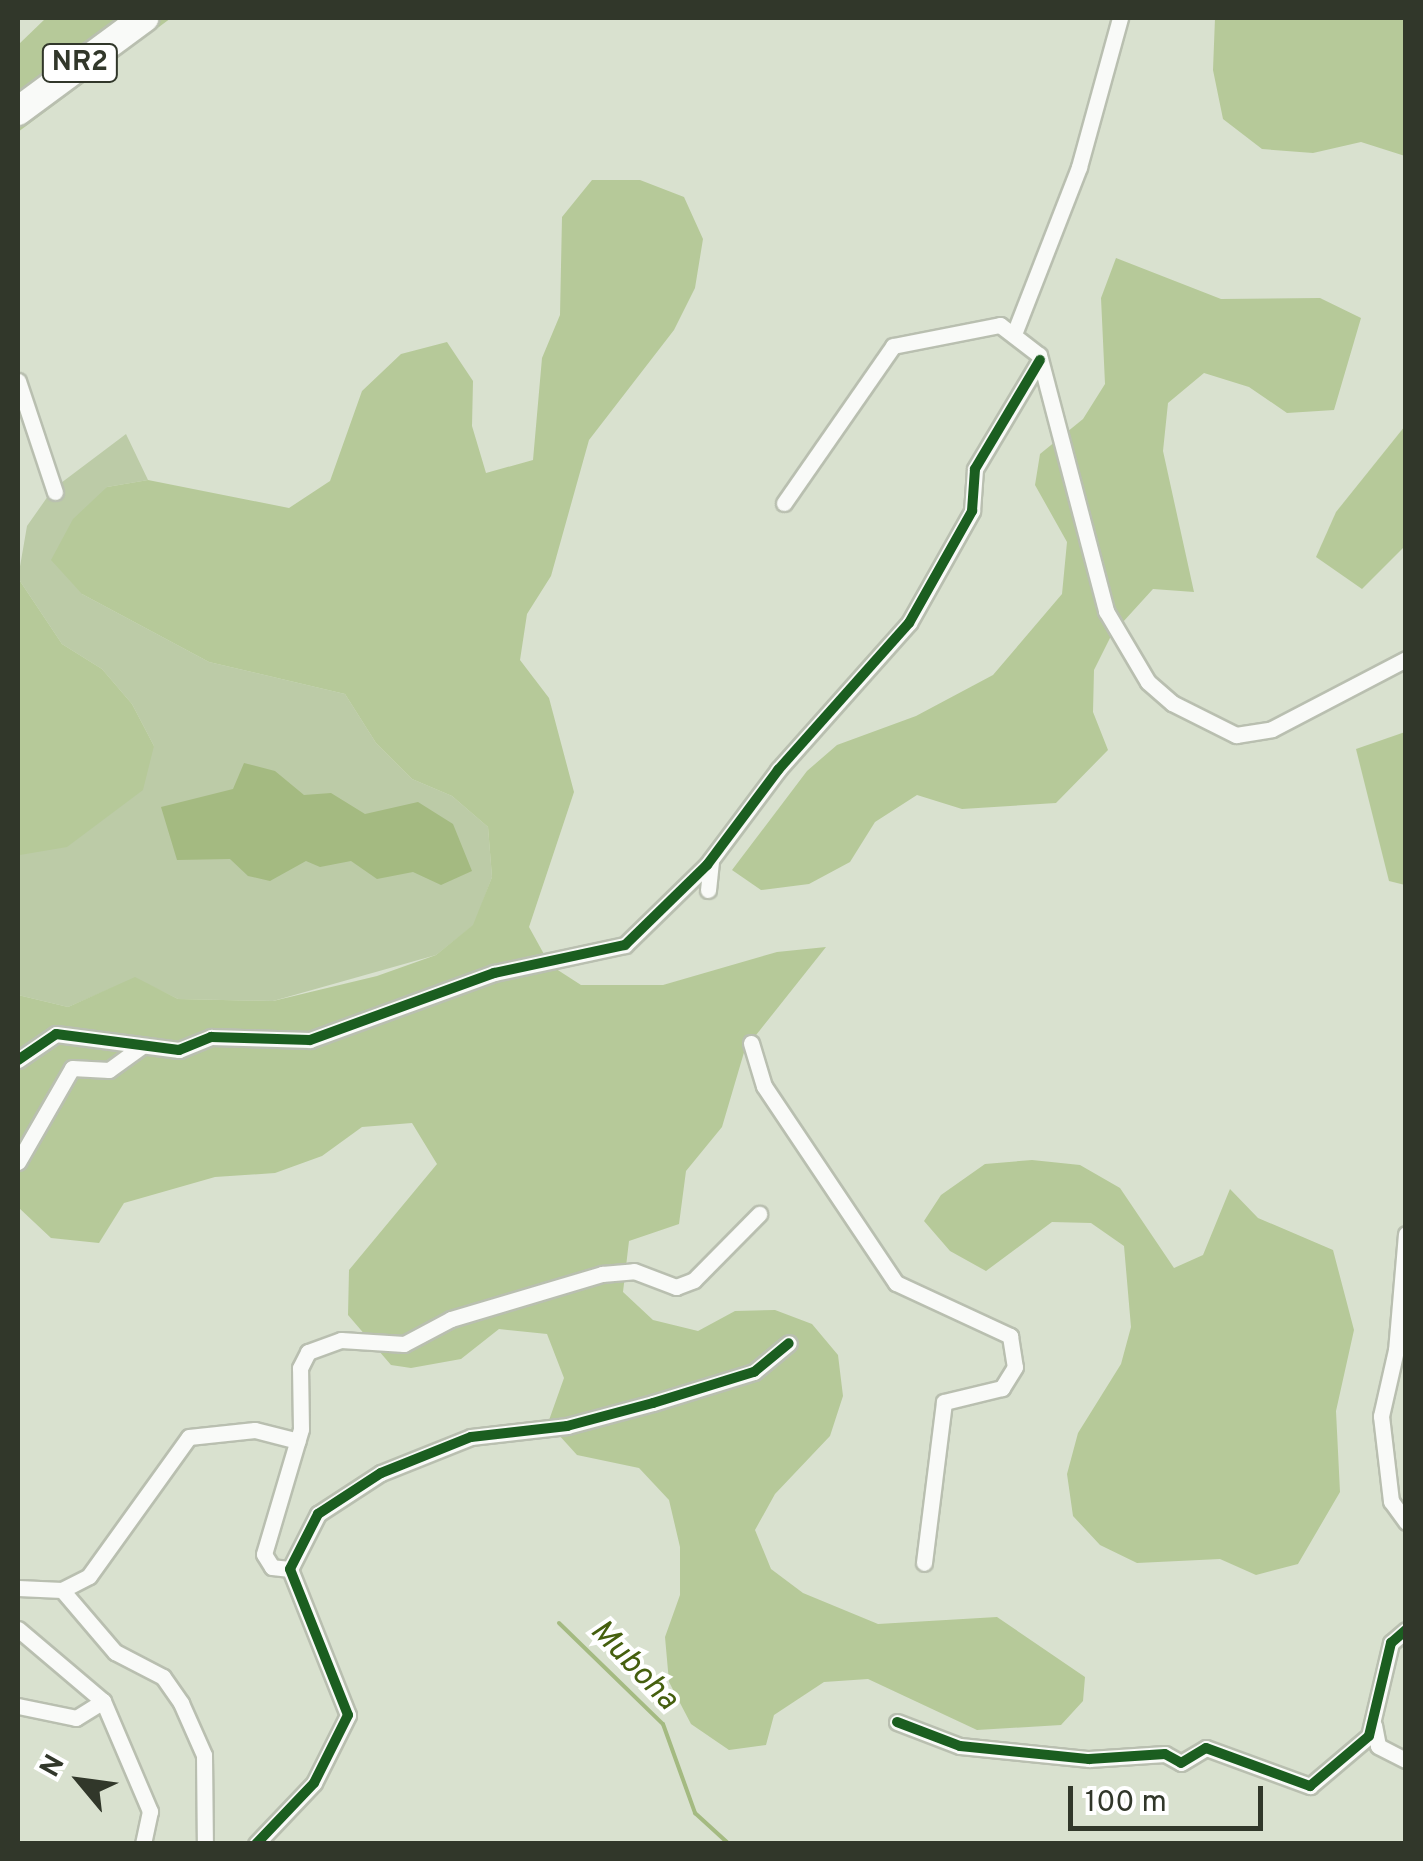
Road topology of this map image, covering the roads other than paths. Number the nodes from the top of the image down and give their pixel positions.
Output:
1 (144, 18) edge
2 (1120, 18) edge
3 (18, 110) edge
4 (1014, 334) junction
5 (1040, 360) junction
6 (18, 380) edge
7 (55, 492) dead end
8 (784, 502) dead end
9 (1406, 659) edge
10 (711, 860) junction
11 (708, 890) dead end
12 (751, 1043) dead end
13 (140, 1047) junction
14 (18, 1060) edge
15 (18, 1162) edge
16 (760, 1214) dead end
17 (1406, 1234) edge
18 (788, 1343) dead end
19 (298, 1441) junction
20 (1406, 1522) edge
21 (924, 1563) dead end
22 (290, 1569) junction
23 (18, 1588) edge
24 (62, 1590) junction
25 (18, 1629) edge
26 (1406, 1630) edge
27 (103, 1701) junction
28 (18, 1706) edge
29 (1372, 1711) junction
30 (897, 1722) dead end
31 (1406, 1760) edge
32 (143, 1844) edge
33 (206, 1844) edge
34 (256, 1844) edge

1 - 3 highway, NR2
2 - 4 street
4 - 5 street
4 - 8 street
5 - 9 street
5 - 10 street
6 - 7 street
10 - 11 street
10 - 13 street
12 - 21 street
13 - 14 street
13 - 15 street
16 - 19 street
17 - 20 street
18 - 22 street
19 - 22 street
19 - 24 street
22 - 34 street
23 - 24 street
24 - 33 street
25 - 27 street
26 - 29 street
27 - 28 street
27 - 32 street
29 - 30 street
29 - 31 street

